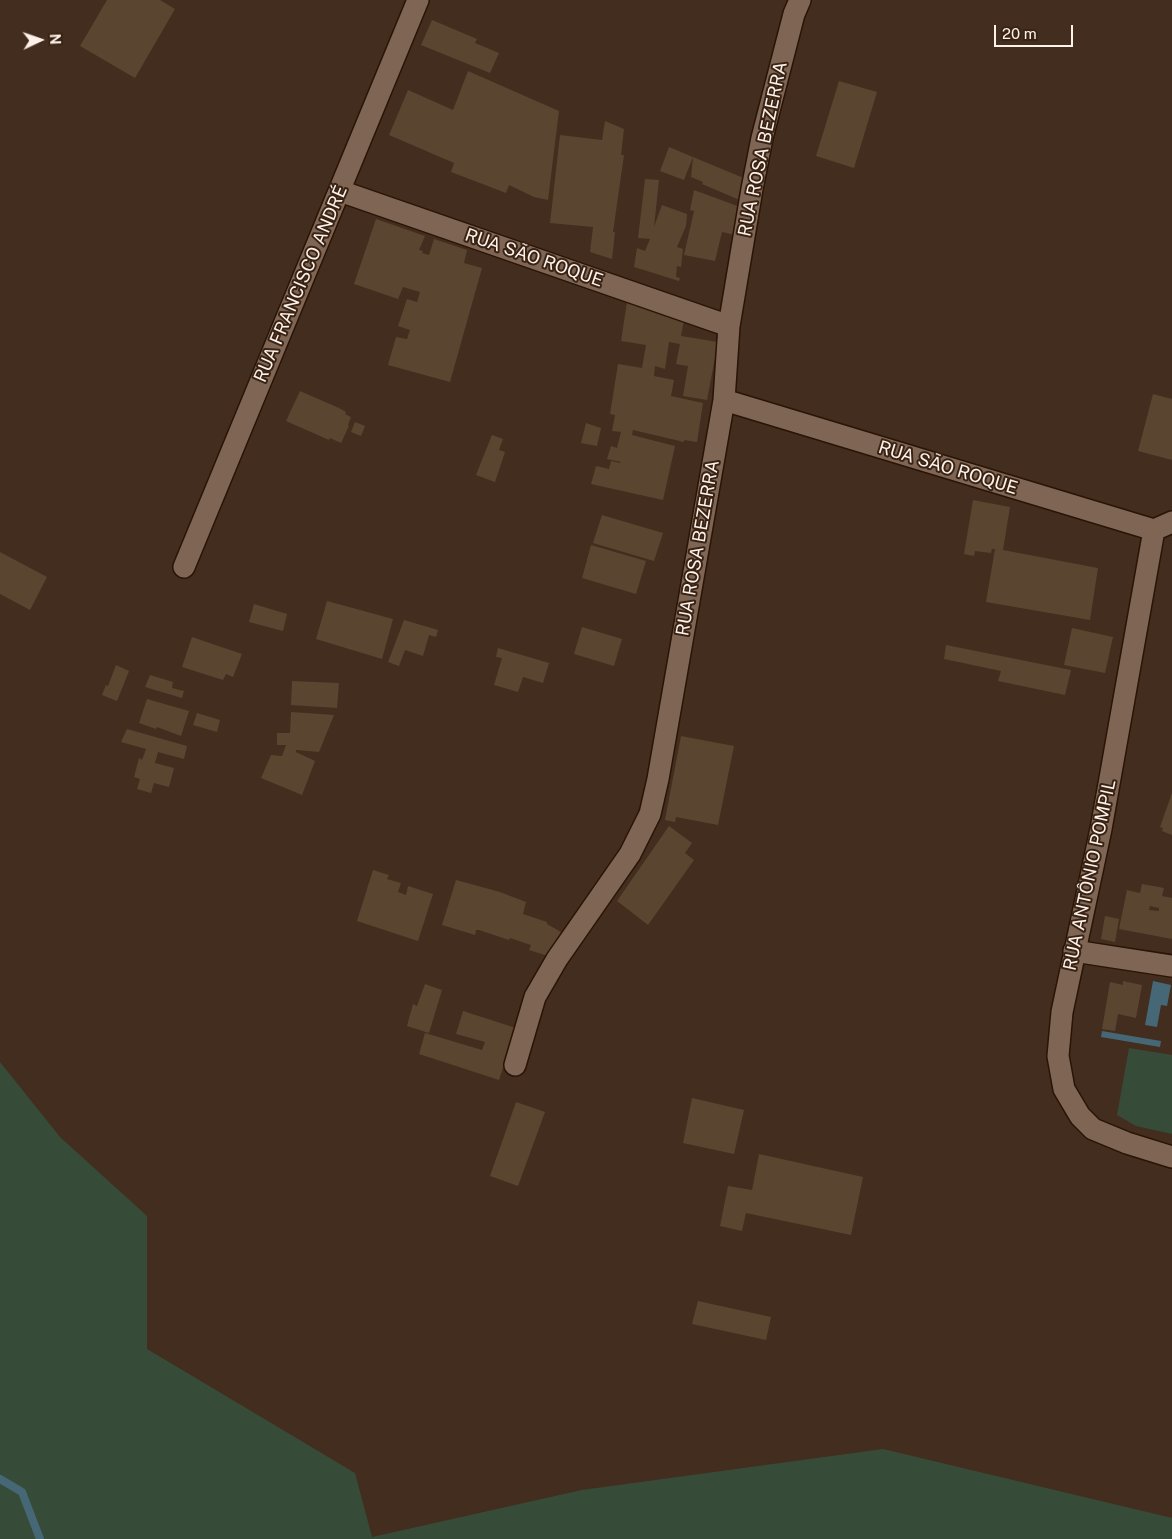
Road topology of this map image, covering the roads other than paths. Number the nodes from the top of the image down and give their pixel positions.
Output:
1 (418, 0) edge
2 (800, 0) edge
3 (340, 191) junction
4 (729, 326) junction
5 (724, 400) junction
6 (1163, 526) edge
7 (184, 567) dead end
8 (1074, 951) junction
9 (1172, 966) edge
10 (515, 1065) dead end
11 (1172, 1158) edge

1 - 3 street, RUA FRANCISCO ANDRÉ
2 - 4 street, RUA ROSA BEZERRA
3 - 4 street, RUA SÃO ROQUE
3 - 7 street, RUA FRANCISCO ANDRÉ
4 - 5 street, RUA ROSA BEZERRA
5 - 6 street, RUA SÃO ROQUE
5 - 10 street, RUA ROSA BEZERRA
6 - 8 street, RUA ANTÔNIO POMPIL
8 - 9 street
8 - 11 street, RUA ANTÔNIO POMPIL

